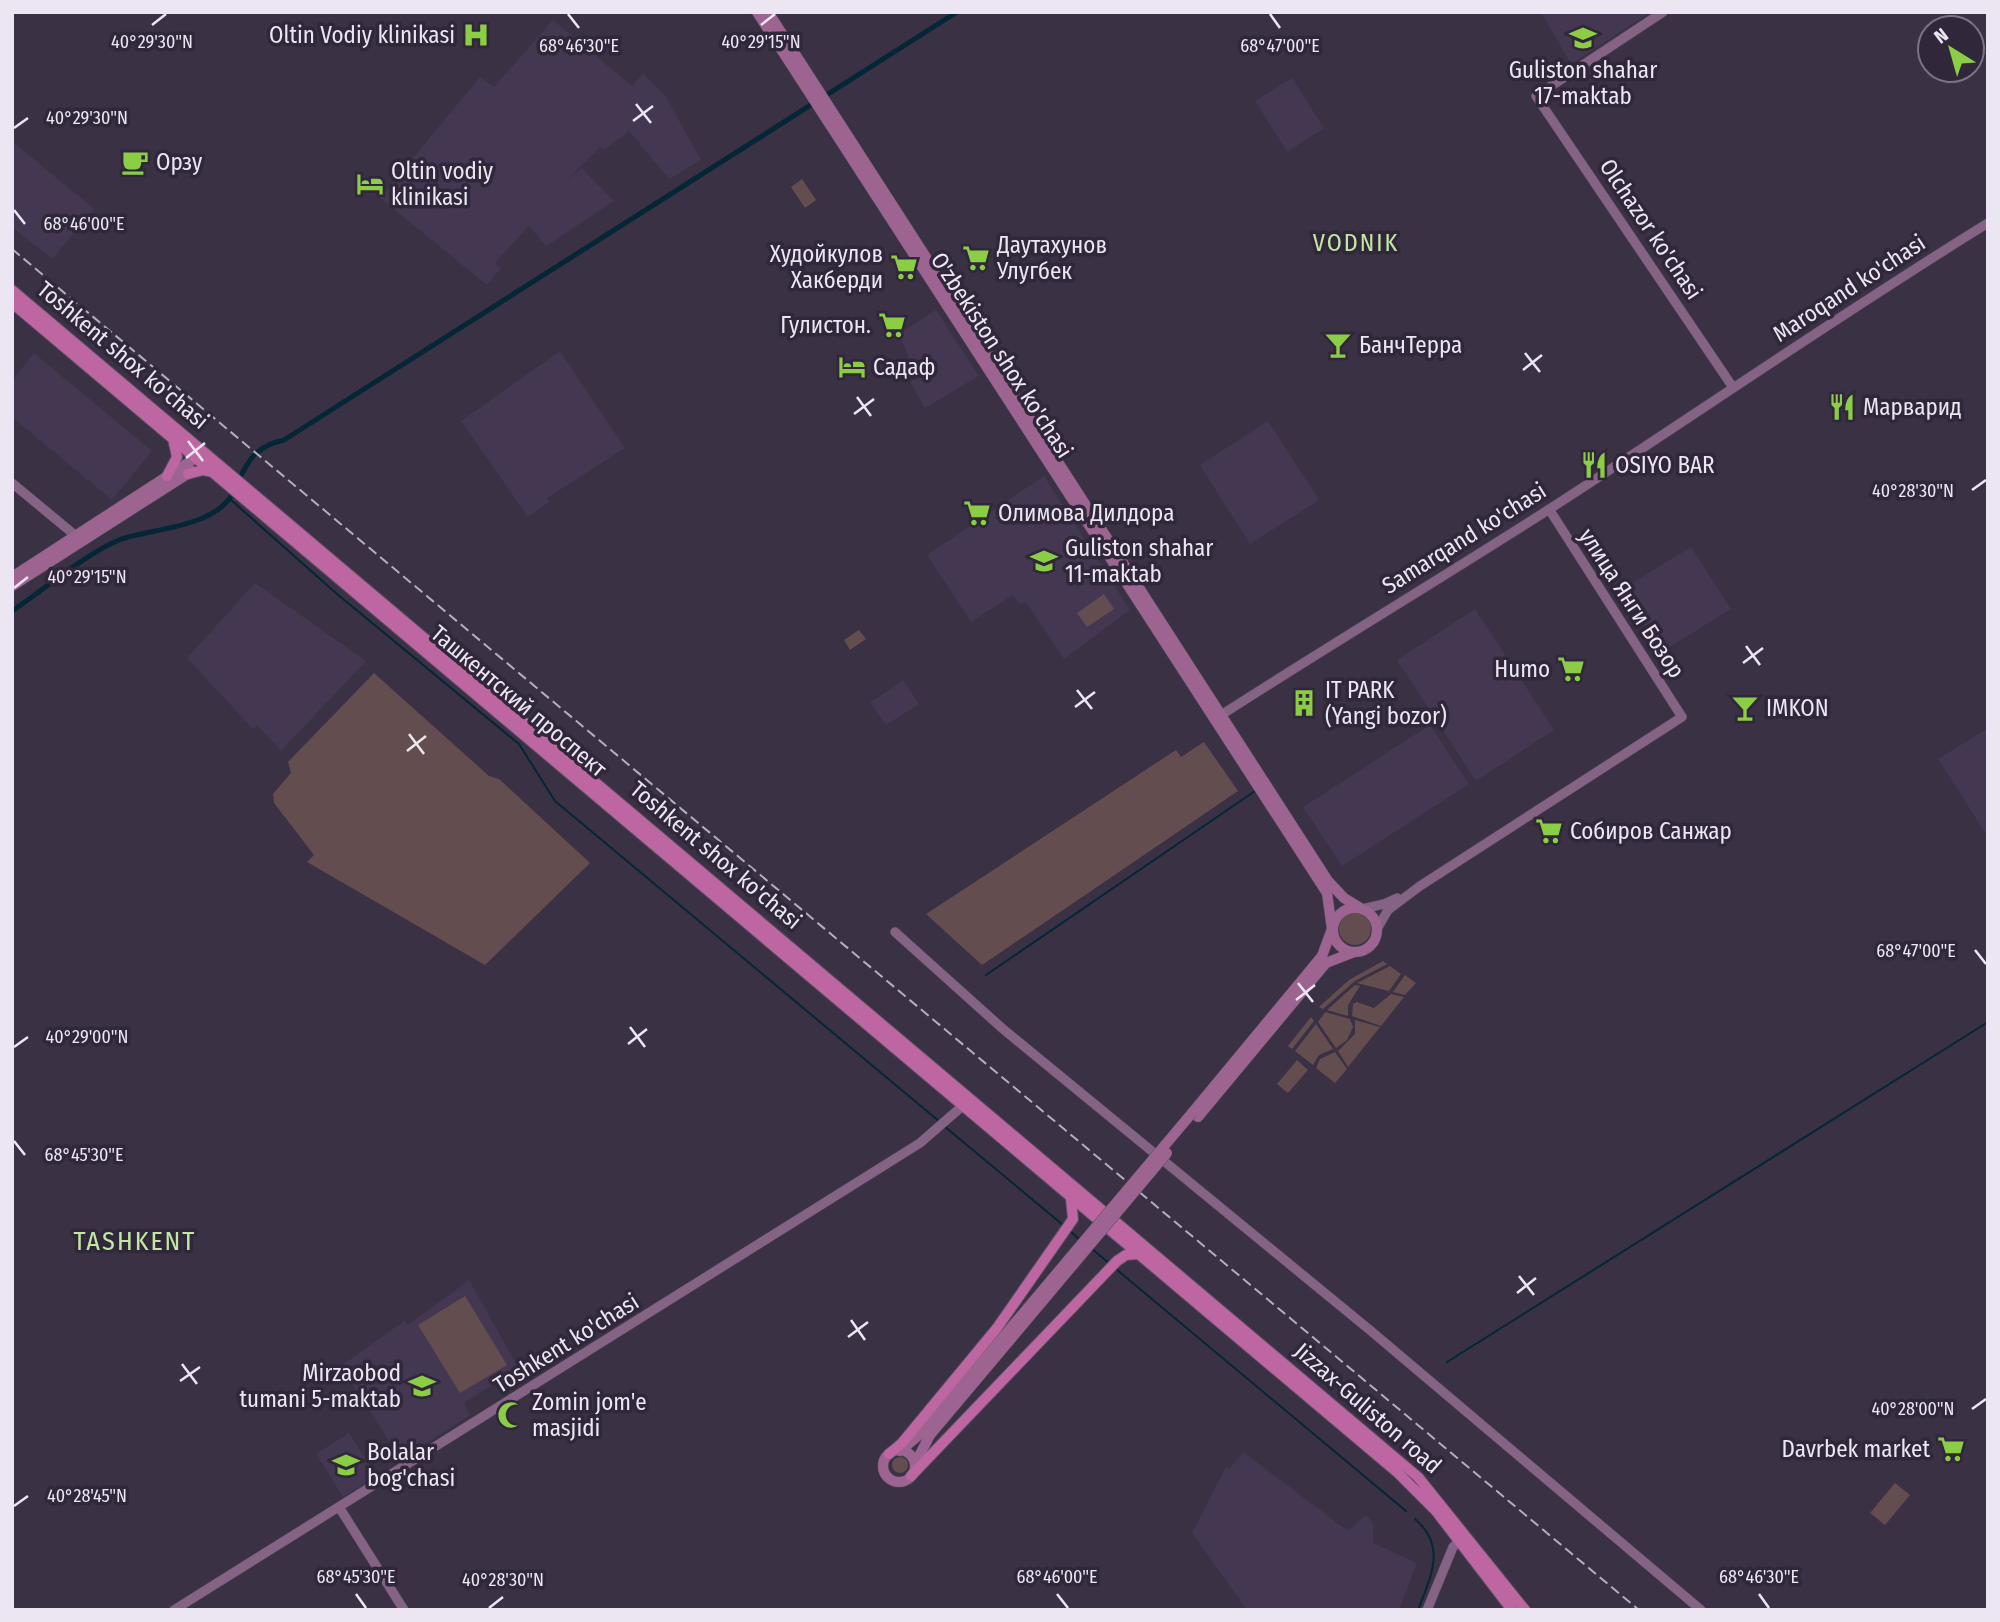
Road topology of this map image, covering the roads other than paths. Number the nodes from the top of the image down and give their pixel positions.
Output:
1 (757, 12) edge
2 (768, 12) edge
3 (1662, 12) edge
4 (815, 94) junction
5 (1988, 223) edge
6 (12, 290) edge
7 (12, 303) edge
8 (1732, 386) junction
9 (175, 432) junction
10 (202, 457) junction
11 (188, 474) junction
12 (218, 474) junction
13 (167, 476) junction
14 (12, 483) edge
15 (238, 484) junction
16 (1549, 509) junction
17 (76, 536) junction
18 (12, 577) edge
19 (12, 586) edge
20 (1217, 718) junction
21 (1270, 796) junction
22 (1420, 886) junction
23 (1362, 909) junction
24 (1332, 929) junction
25 (1377, 929) junction
26 (895, 932) dead end
27 (1354, 952) junction
28 (966, 1103) junction
29 (1195, 1115) junction
30 (1069, 1197) junction
31 (1138, 1254) junction
32 (1071, 1263) junction
33 (1162, 1268) junction
34 (895, 1452) junction
35 (915, 1464) junction
36 (911, 1476) junction
37 (339, 1507) junction
38 (1459, 1541) junction
39 (174, 1610) edge
40 (404, 1610) edge
41 (1427, 1610) edge
42 (1512, 1610) edge
43 (1525, 1610) edge
44 (1701, 1610) edge

1 - 4 main road, O'zbekiston shox ko'chasi
2 - 4 main road, O'zbekiston shox ko'chasi
3 - 8 street, Olchazor ko'chasi
4 - 20 main road, O'zbekiston shox ko'chasi
5 - 8 street, Maroqand ko'chasi
6 - 9 highway, Toshkent shox ko'chasi
7 - 9 highway, Toshkent shox ko'chasi
8 - 16 street, Samarqand ko'chasi
9 - 10 highway
9 - 13 highway
10 - 11 main road
10 - 12 highway
10 - 13 main road
10 - 15 highway
11 - 12 highway
11 - 19 main road
12 - 15 highway
13 - 17 main road
14 - 17 street
15 - 28 highway, Ташкентский проспект
16 - 20 street, Samarqand ko'chasi
16 - 22 street, улица Янги Бозор
17 - 18 main road
20 - 21 main road, O'zbekiston shox ko'chasi
21 - 23 main road
21 - 24 main road
22 - 23 street
22 - 25 street
23 - 24 main road
23 - 25 main road
24 - 27 main road
24 - 29 main road
25 - 27 main road
26 - 44 street
27 - 29 main road
28 - 30 highway
28 - 33 highway
28 - 37 street, Toshkent ko'chasi
29 - 32 main road, bridge
30 - 31 highway
30 - 34 highway
31 - 33 highway
31 - 36 highway
32 - 34 main road
32 - 35 main road
33 - 38 highway, Jizzax-Guliston road
33 - 43 highway, Jizzax-Guliston road
34 - 35 main road
34 - 36 main road
35 - 36 main road
37 - 39 street, Toshkent ko'chasi
37 - 40 street
38 - 41 street
38 - 42 highway, Jizzax-Guliston road

